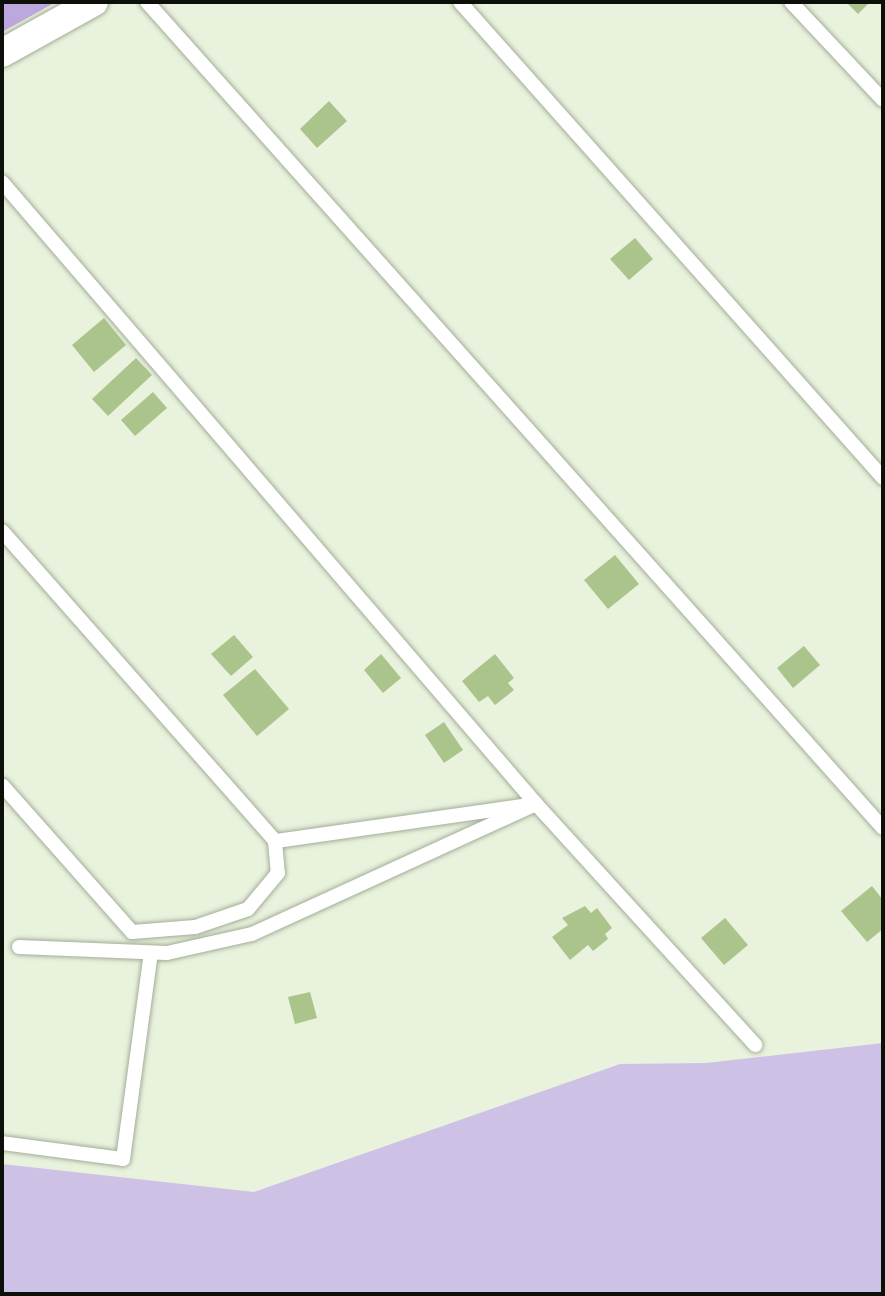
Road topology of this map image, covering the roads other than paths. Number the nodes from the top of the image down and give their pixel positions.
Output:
1 (94, 2) edge
2 (147, 2) edge
3 (460, 2) edge
4 (790, 2) edge
5 (2, 53) edge
6 (883, 100) edge
7 (2, 182) edge
8 (883, 478) edge
9 (2, 531) edge
10 (2, 785) edge
11 (536, 804) junction
12 (883, 828) edge
13 (275, 841) junction
14 (19, 947) dead end
15 (151, 953) junction
16 (755, 1045) dead end
17 (2, 1143) edge

1 - 5 street
2 - 12 lane
3 - 8 lane
4 - 6 lane
7 - 11 lane
9 - 13 lane
10 - 13 lane
11 - 13 lane
11 - 15 lane
11 - 16 lane
14 - 15 lane
15 - 17 lane

